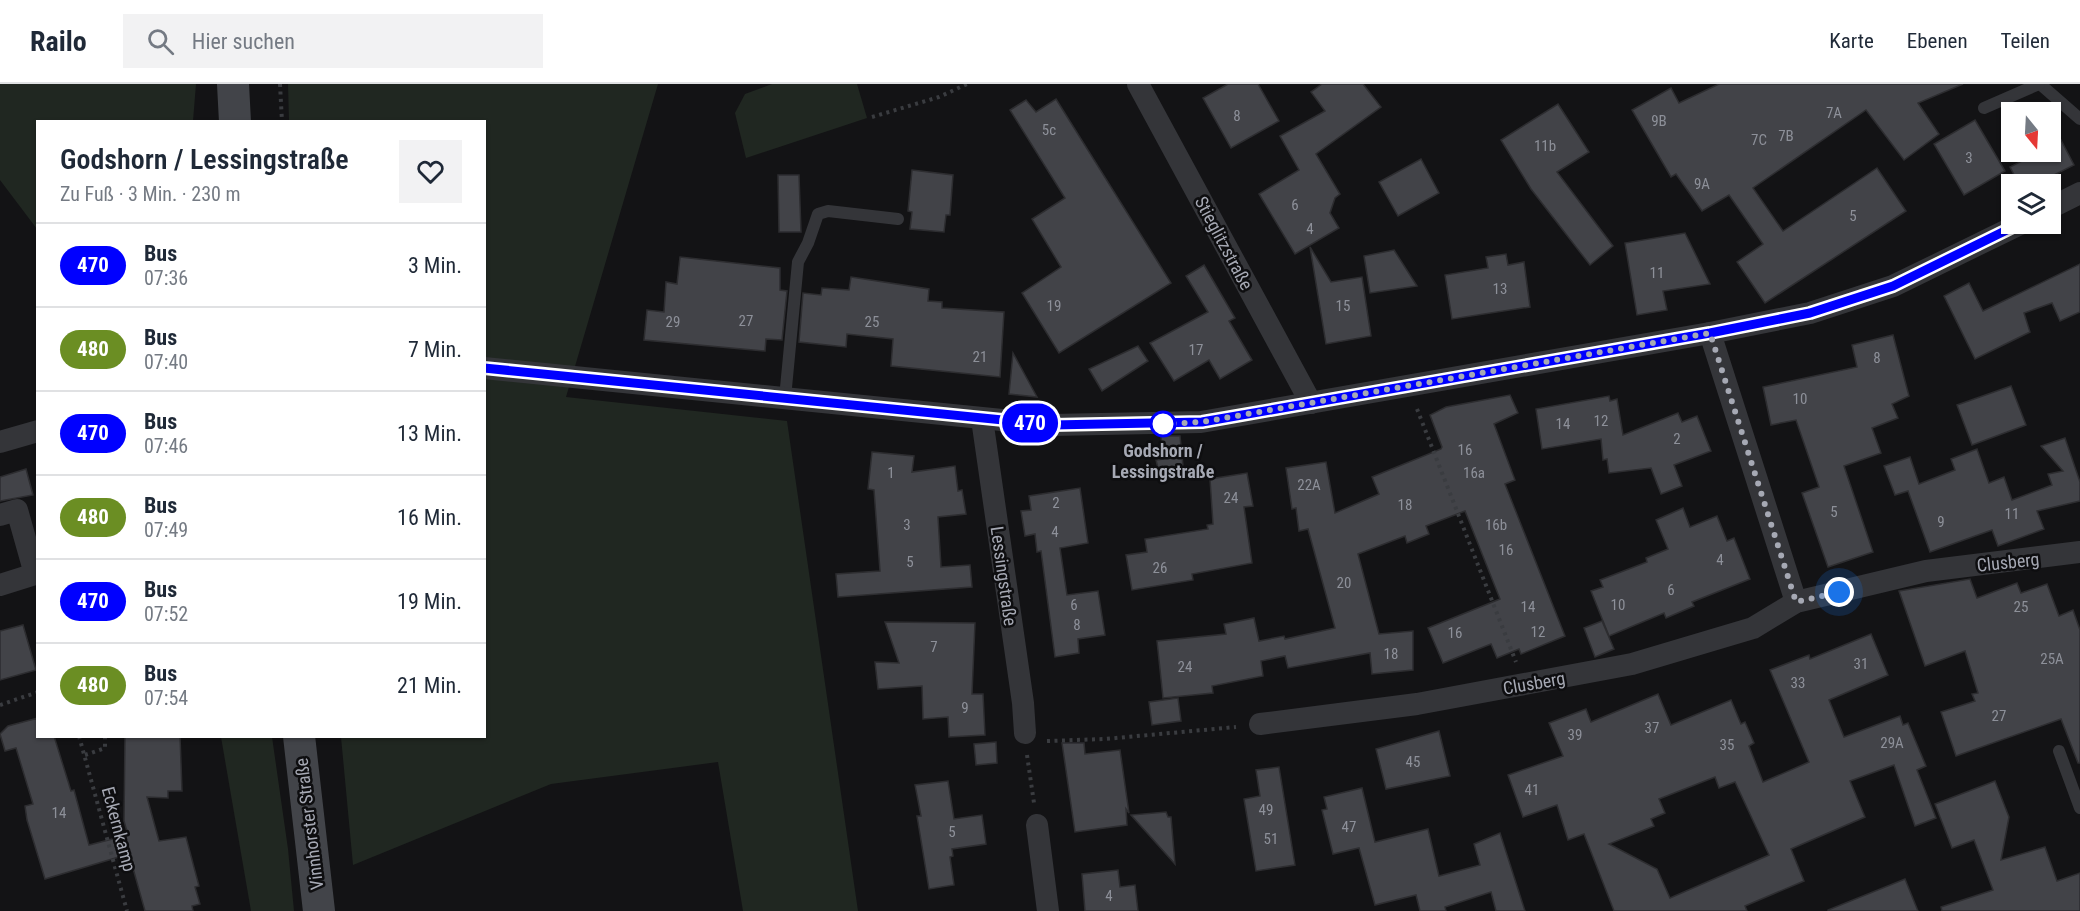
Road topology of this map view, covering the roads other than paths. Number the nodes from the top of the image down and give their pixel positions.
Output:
1 (233, 84) edge
2 (1138, 84) edge
3 (2039, 84) edge
4 (1984, 108) dead end
5 (2080, 119) edge
6 (234, 120) edge
7 (2080, 194) edge
8 (2061, 203) edge
9 (898, 219) dead end
10 (2001, 233) edge
11 (1710, 333) junction
12 (486, 368) edge
13 (785, 398) junction
14 (1311, 403) junction
15 (982, 419) junction
16 (36, 431) edge
17 (0, 442) edge
18 (0, 515) edge
19 (2080, 552) edge
20 (0, 585) edge
21 (1796, 602) junction
22 (1260, 724) road end
23 (1025, 737) road end
24 (299, 738) edge
25 (2059, 751) dead end
26 (2080, 808) edge
27 (1037, 825) road end
28 (319, 911) edge
29 (1048, 911) edge

1 - 6 street
2 - 14 street, Stieglitzstraße
3 - 4 lane
3 - 5 lane
7 - 8 street
9 - 13 lane
10 - 11 street
11 - 14 street
11 - 21 street
12 - 13 street
13 - 15 street
14 - 15 street
15 - 23 street, Lessingstraße
16 - 17 street
18 - 20 street
19 - 21 street, Clusberg
21 - 22 street, Clusberg
24 - 28 street, Vinnhorster Straße
25 - 26 lane
27 - 29 street

